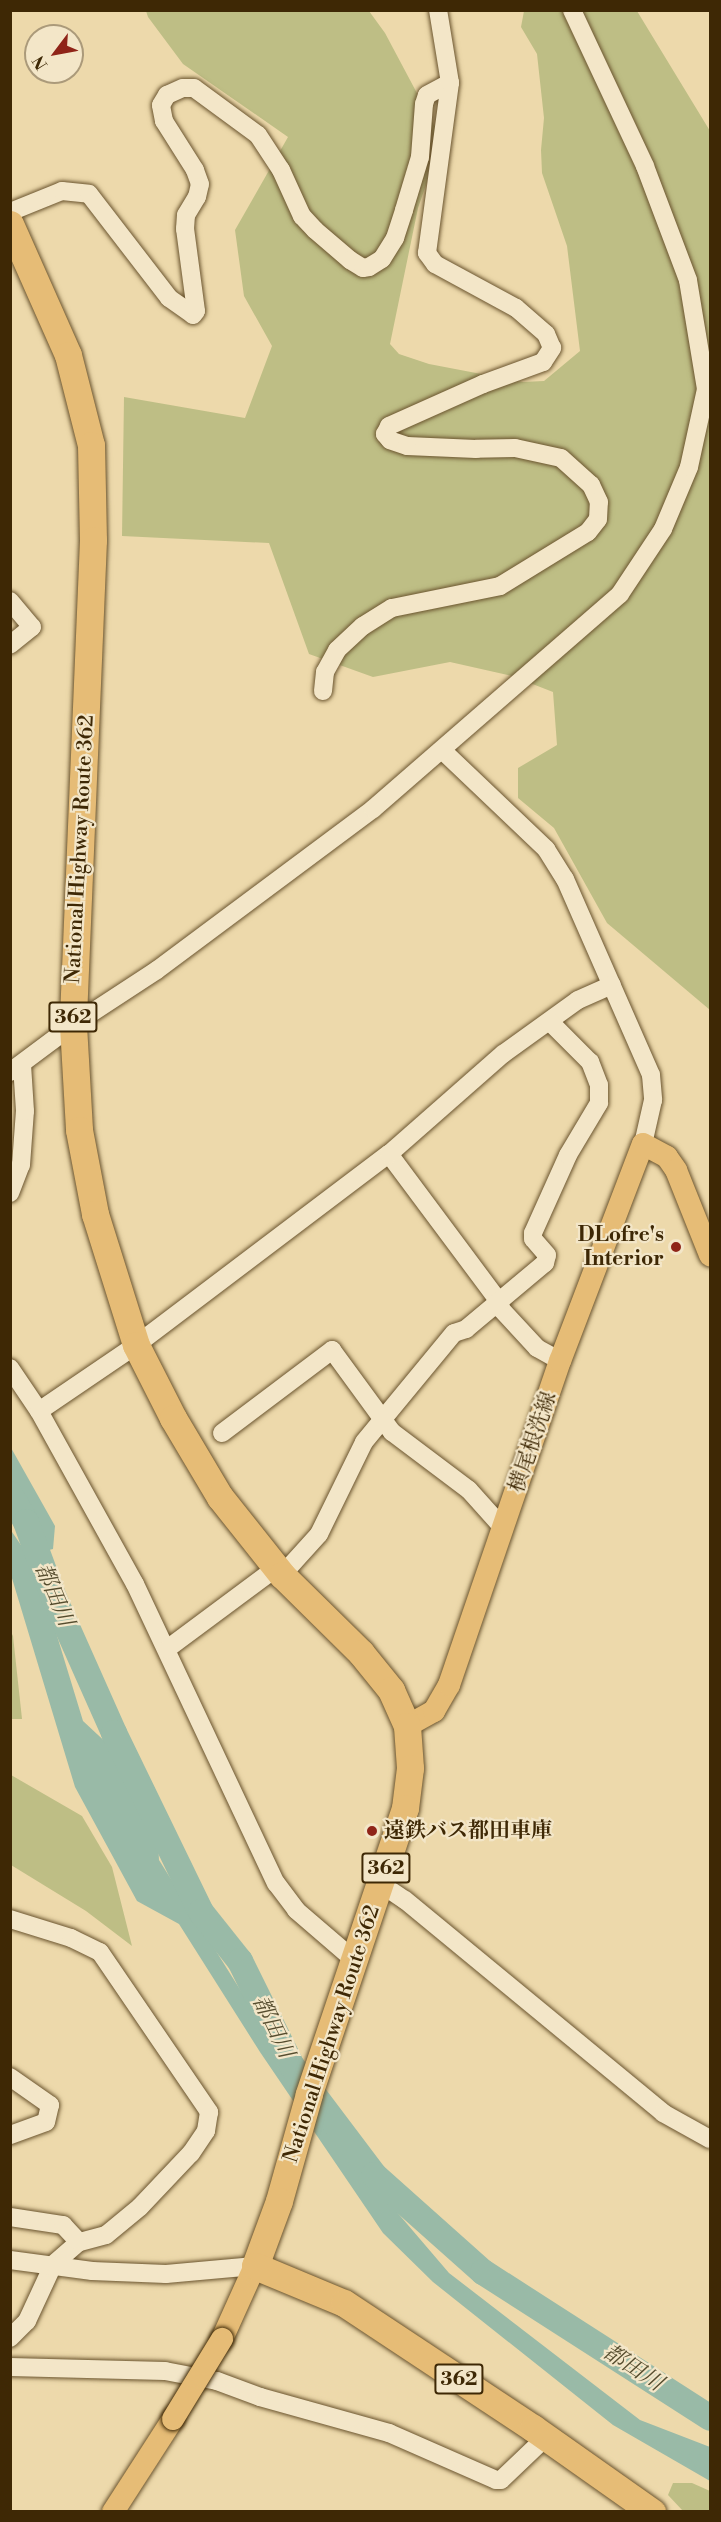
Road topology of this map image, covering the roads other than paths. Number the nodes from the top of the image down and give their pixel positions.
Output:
1 (438, 10) edge
2 (572, 10) edge
3 (450, 83) junction
4 (10, 212) edge
5 (10, 224) edge
6 (21, 266) edge
7 (10, 601) edge
8 (10, 645) edge
9 (323, 691) dead end
10 (442, 750) junction
11 (612, 985) junction
12 (550, 1022) junction
13 (73, 1025) junction
14 (16, 1068) edge
15 (643, 1144) junction
16 (389, 1154) junction
17 (10, 1193) edge
18 (711, 1256) edge
19 (500, 1303) junction
20 (136, 1344) junction
21 (560, 1362) junction
22 (10, 1368) edge
23 (39, 1411) junction
24 (381, 1419) junction
25 (222, 1433) dead end
26 (504, 1529) junction
27 (279, 1571) junction
28 (167, 1649) junction
29 (407, 1726) junction
30 (381, 1884) junction
31 (10, 1919) edge
32 (353, 1959) junction
33 (10, 2077) edge
34 (10, 2135) edge
35 (711, 2139) edge
36 (10, 2217) edge
37 (79, 2242) junction
38 (10, 2260) edge
39 (53, 2265) junction
40 (255, 2266) junction
41 (10, 2338) edge
42 (10, 2367) edge
43 (546, 2437) junction
44 (113, 2511) edge
45 (652, 2511) edge

1 - 3 street
2 - 10 street
3 - 4 street
3 - 9 street
5 - 6 highway, National Highway Route 362 / 362
6 - 13 highway, National Highway Route 362 / 362
7 - 8 street
10 - 11 street
10 - 13 street
11 - 12 street
11 - 15 street
12 - 16 street
12 - 19 street
13 - 14 street
13 - 20 highway, National Highway Route 362 / 362
14 - 17 street
15 - 18 main road
15 - 21 main road, 横尾根洗線
16 - 19 street
16 - 20 street
19 - 21 street
19 - 24 street
20 - 23 street
20 - 27 highway, National Highway Route 362 / 362
21 - 26 main road, 横尾根洗線
22 - 23 street
23 - 28 street
24 - 25 street
24 - 26 street
24 - 27 street
26 - 29 main road, 横尾根洗線
27 - 28 street
27 - 29 highway, National Highway Route 362 / 362
28 - 32 street
29 - 30 highway, National Highway Route 362 / 362
30 - 32 highway, National Highway Route 362 / 362
30 - 35 street
31 - 37 street
32 - 40 highway, National Highway Route 362 / 362
33 - 34 street
36 - 37 street
37 - 39 street
38 - 39 street
39 - 40 street
39 - 41 street
40 - 43 highway, 362
40 - 44 main road, bridge
42 - 43 street
43 - 45 highway, 362

